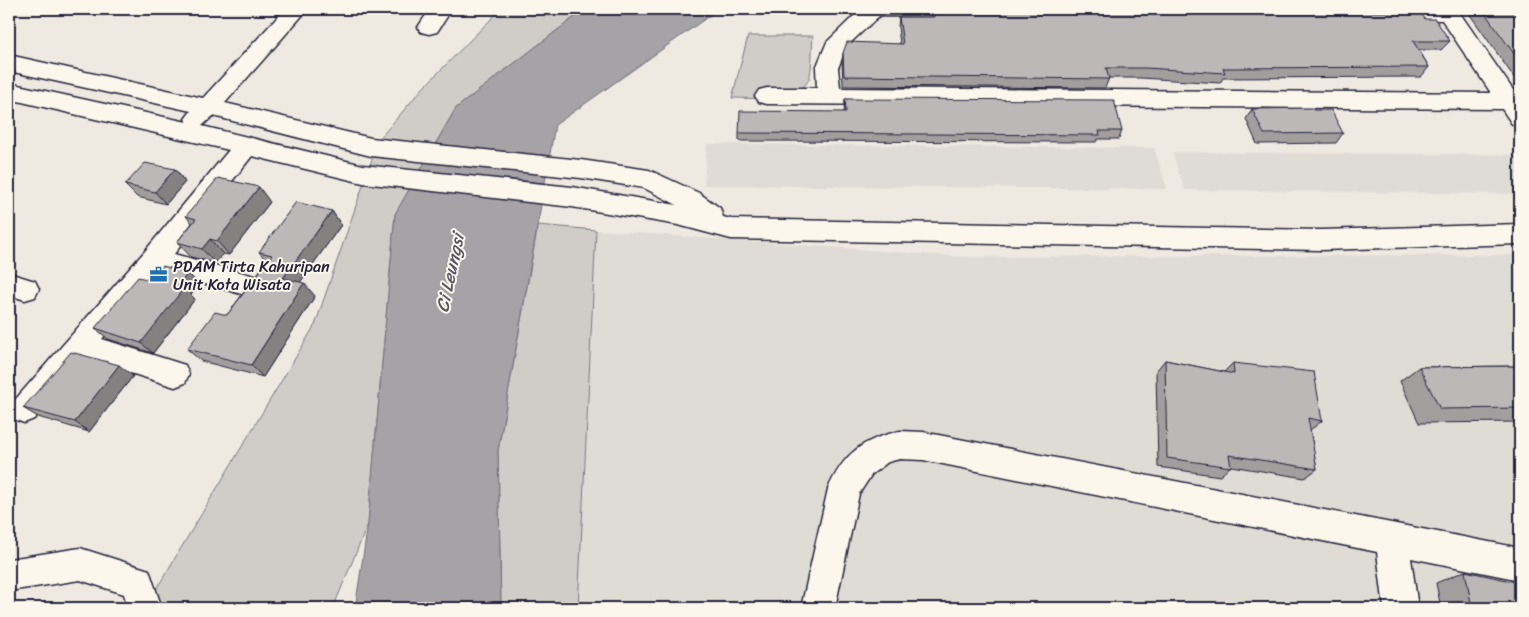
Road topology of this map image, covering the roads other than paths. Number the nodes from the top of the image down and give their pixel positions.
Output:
1 (297, 9) edge
2 (441, 9) edge
3 (874, 9) edge
4 (993, 10) edge
5 (1447, 11) edge
6 (1360, 12) edge
7 (429, 27) dead end
8 (9, 63) edge
9 (9, 90) edge
10 (767, 96) dead end
11 (828, 96) junction
12 (208, 107) junction
13 (1515, 110) edge
14 (188, 131) junction
15 (247, 145) junction
16 (731, 229) junction
17 (1520, 234) edge
18 (154, 259) junction
19 (252, 286) edge
20 (81, 345) junction
21 (175, 374) dead end
22 (24, 410) edge
23 (1392, 539) junction
24 (1520, 564) edge
25 (9, 575) edge
26 (145, 608) edge
27 (818, 608) edge
28 (1401, 608) edge

1 - 12 street
2 - 7 street
3 - 4 street
3 - 11 street
5 - 6 street
5 - 13 street
8 - 12 street
9 - 14 street
10 - 11 street
11 - 13 street
12 - 14 street
12 - 16 street
14 - 15 street
15 - 16 street
15 - 18 street
16 - 17 street
18 - 19 street
18 - 20 street
20 - 21 street
20 - 22 street
23 - 24 street
23 - 27 street
23 - 28 street
25 - 26 street

